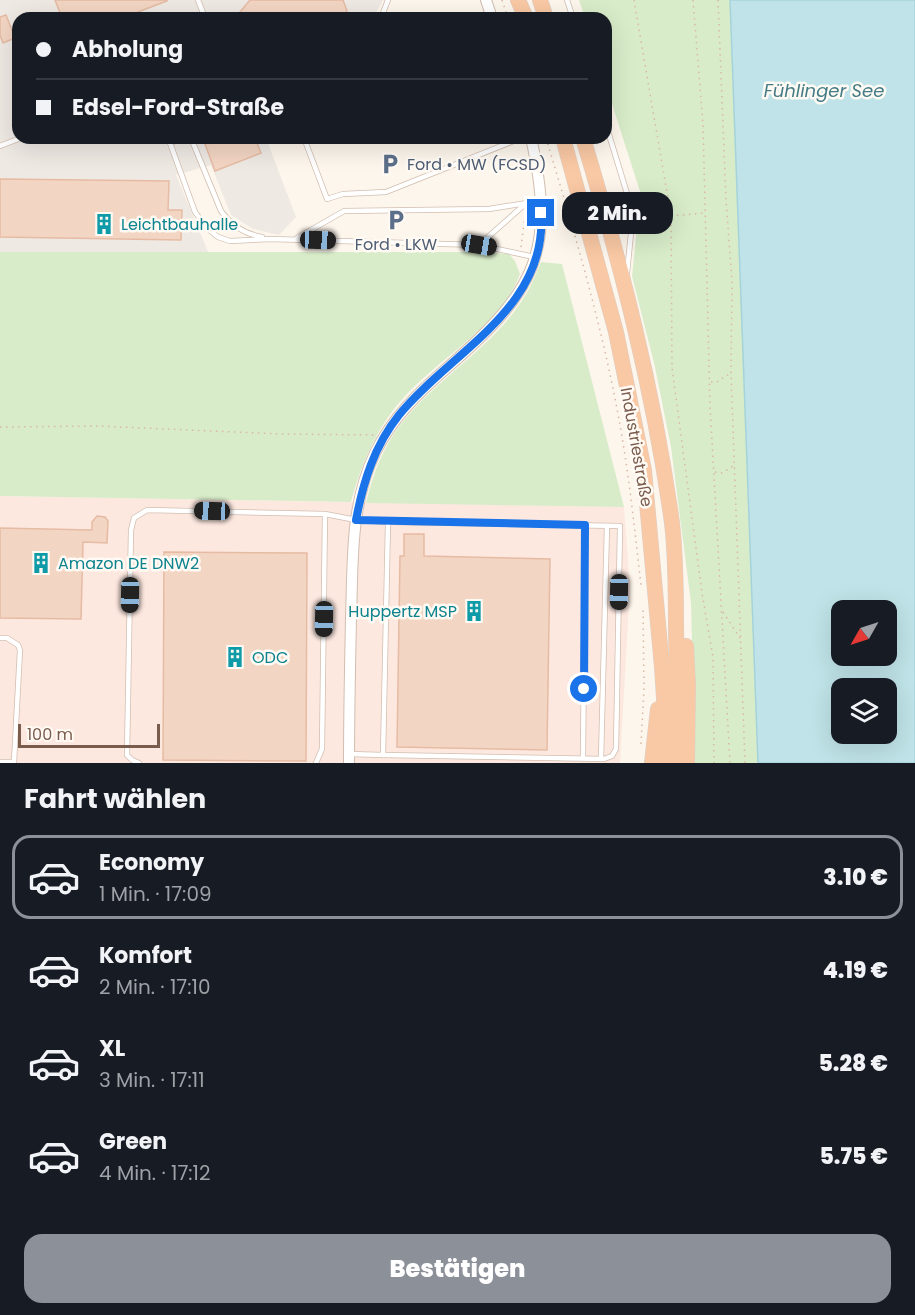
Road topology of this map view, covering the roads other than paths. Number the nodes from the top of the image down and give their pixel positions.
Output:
1 (170, 144) edge
2 (193, 144) edge
3 (306, 144) edge
4 (505, 144) edge
5 (532, 144) edge
6 (565, 144) edge
7 (585, 144) edge
8 (612, 144) edge
9 (540, 200) junction
10 (526, 204) junction
11 (270, 239) junction
12 (295, 239) junction
13 (479, 245) junction
14 (535, 257) junction
15 (626, 290) junction
16 (325, 514) junction
17 (356, 520) junction
18 (388, 522) junction
19 (585, 525) junction
20 (607, 526) junction
21 (675, 572) junction
22 (0, 638) edge
23 (663, 667) junction
24 (383, 755) junction
25 (349, 758) edge
26 (583, 759) junction
27 (601, 759) junction
28 (0, 762) edge
29 (139, 763) edge
30 (316, 763) edge
31 (652, 763) edge
32 (664, 763) edge
33 (675, 763) edge
34 (687, 763) edge

1 - 11 lane
2 - 11 lane
3 - 4 lane
5 - 9 street
6 - 23 highway, Industriestraße
7 - 15 highway, Industriestraße
8 - 15 lane
9 - 10 lane
9 - 14 street
10 - 12 lane
10 - 13 lane
11 - 12 lane
12 - 13 lane
13 - 14 lane
14 - 17 street
15 - 21 highway, Industriestraße
16 - 17 lane
16 - 29 lane
16 - 30 lane
17 - 18 lane
17 - 25 street
18 - 19 lane
18 - 24 lane
19 - 20 lane
19 - 26 lane
20 - 27 lane
20 - 27 lane
21 - 33 highway, Industriestraße
21 - 34 highway
22 - 28 lane
23 - 31 highway
23 - 32 highway, Industriestraße
24 - 25 lane
24 - 26 lane
26 - 27 lane

